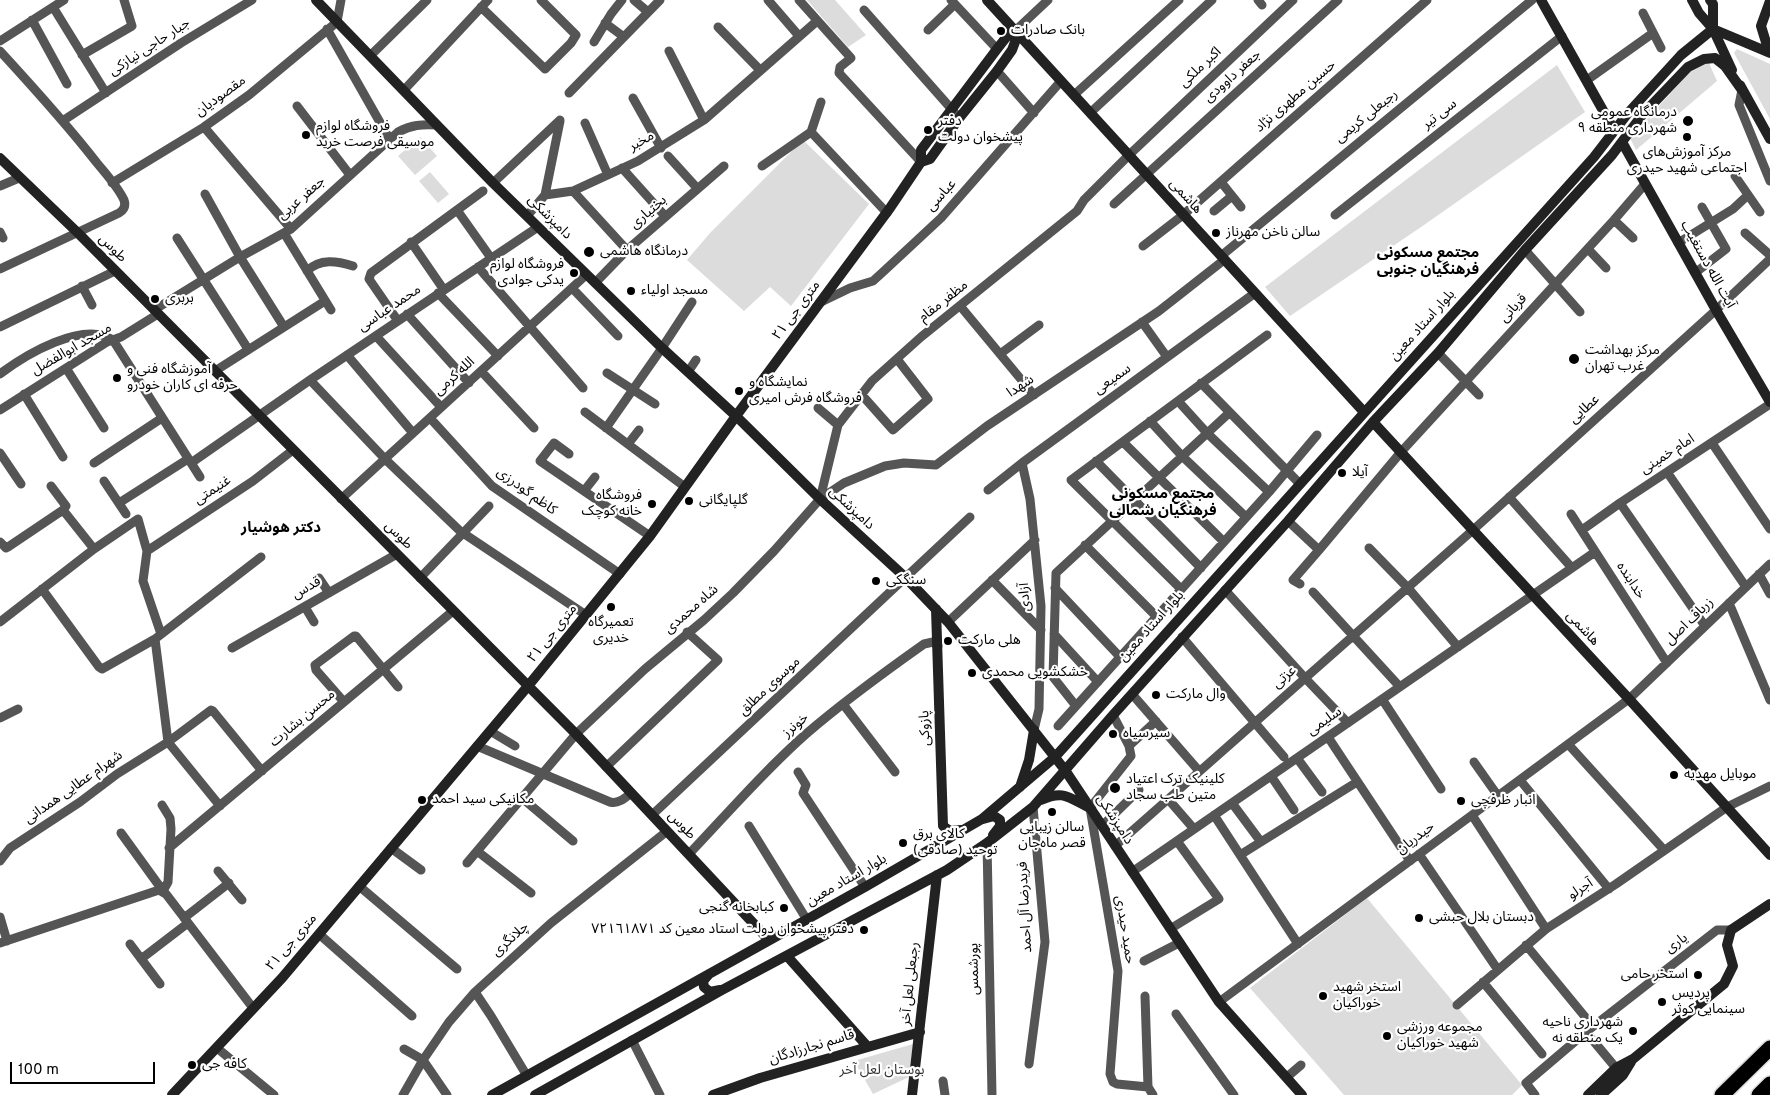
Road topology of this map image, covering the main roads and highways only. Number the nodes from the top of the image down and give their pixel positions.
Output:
1 (316, 0) edge
2 (987, 0) edge
3 (1541, 0) edge
4 (1692, 0) edge
5 (1710, 0) edge
6 (1770, 1) edge
7 (1713, 29) junction
8 (1015, 31) junction
9 (1769, 52) edge
10 (1742, 90) junction
11 (1614, 130) junction
12 (1770, 139) edge
13 (1622, 142) junction
14 (0, 158) edge
15 (921, 162) junction
16 (1770, 403) edge
17 (1364, 412) junction
18 (736, 416) junction
19 (1373, 422) junction
20 (936, 609) junction
21 (1121, 682) junction
22 (528, 686) junction
23 (1132, 694) junction
24 (1034, 730) junction
25 (1055, 757) junction
26 (1065, 770) junction
27 (1019, 789) junction
28 (1036, 804) junction
29 (1090, 808) junction
30 (982, 819) junction
31 (962, 830) junction
32 (987, 843) junction
33 (1770, 856) edge
34 (937, 876) junction
35 (1768, 906) edge
36 (769, 940) junction
37 (787, 956) junction
38 (714, 970) junction
39 (722, 990) junction
40 (672, 996) junction
41 (677, 1016) junction
42 (920, 1032) junction
43 (867, 1046) junction
44 (1770, 1048) edge
45 (1633, 1059) junction
46 (1770, 1084) edge
47 (172, 1095) edge
48 (492, 1095) edge
49 (535, 1095) edge
50 (713, 1095) edge
51 (912, 1095) edge
52 (1302, 1095) edge
53 (1588, 1095) edge
54 (1601, 1095) edge
55 (1722, 1095) edge
56 (1759, 1095) edge

1 - 18 main road, دامپزشکی
2 - 8 main road, هاشمی
3 - 11 main road
4 - 7 main road
5 - 7 main road
6 - 9 main road
7 - 9 main road
7 - 10 main road
7 - 11 main road, بلوار استاد معین
8 - 15 main road, ۲۱ متری جی
8 - 15 main road, ۲۱ متری جی
8 - 17 main road, هاشمی
10 - 12 main road
10 - 13 main road, بلوار استاد معین
11 - 17 main road, بلوار استاد معین
13 - 16 main road, آیت الله دستغیب
13 - 19 main road, بلوار استاد معین
14 - 22 main road, طوس
15 - 18 main road, ۲۱ متری جی
17 - 21 main road, بلوار استاد معین
18 - 20 main road, دامپزشکی
18 - 22 main road, ۲۱ متری جی
19 - 23 main road, بلوار استاد معین
19 - 33 main road, هاشمی
20 - 24 main road, دامپزشکی
20 - 31 main road, پازوکی
21 - 23 main road
21 - 25 main road, بلوار استاد معین
22 - 36 main road, طوس
22 - 47 main road, ۲۱ متری جی
23 - 26 main road, بلوار استاد معین
24 - 25 main road, دامپزشکی
24 - 27 main road
25 - 26 main road, دامپزشکی
25 - 27 main road, بلوار استاد معین
26 - 28 main road, بلوار استاد معین
26 - 29 main road, دامپزشکی
27 - 30 main road, بلوار استاد معین
28 - 29 main road
28 - 32 main road, بلوار استاد معین
29 - 52 main road, دامپزشکی
30 - 31 main road, بلوار استاد معین
30 - 32 main road
31 - 36 main road, بلوار استاد معین
32 - 34 main road, بلوار استاد معین
34 - 37 main road, بلوار استاد معین
34 - 42 main road, رجبعلی لعل آخر
35 - 45 main road
36 - 38 main road, بلوار استاد معین
37 - 39 main road, بلوار استاد معین
37 - 43 main road
38 - 39 main road
38 - 40 main road, بلوار استاد معین
39 - 41 main road, بلوار استاد معین
40 - 41 main road
40 - 48 main road, بلوار استاد معین
41 - 49 main road, بلوار استاد معین
42 - 43 main road, قاسم نجارزادگان
42 - 51 main road, رجبعلی لعل آخر
43 - 50 main road, قاسم نجارزادگان
44 - 55 highway
45 - 53 main road
45 - 54 main road
46 - 56 highway

